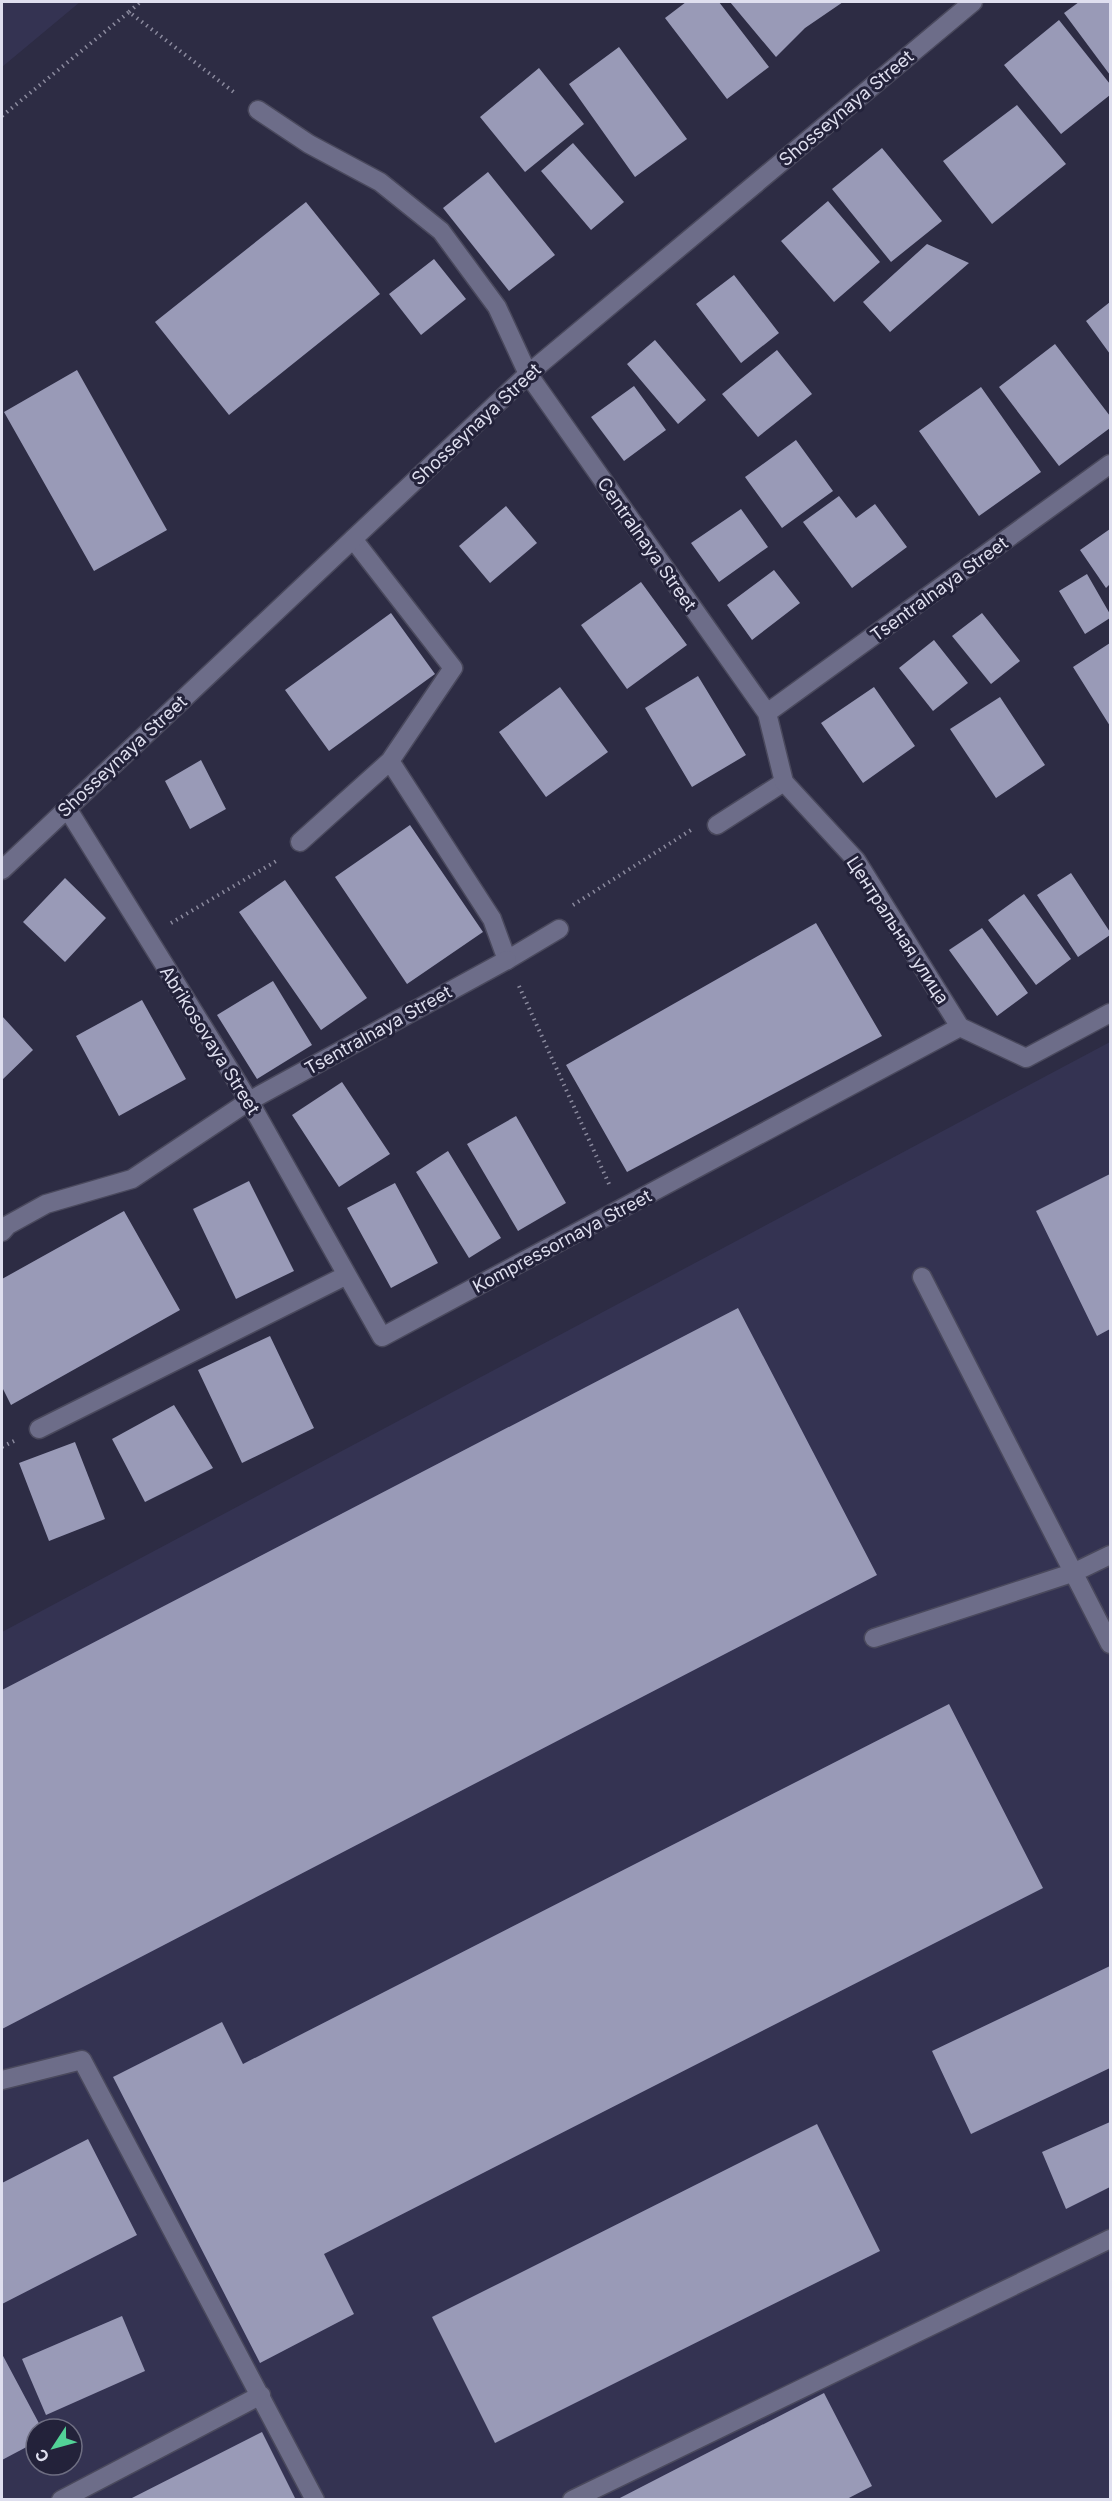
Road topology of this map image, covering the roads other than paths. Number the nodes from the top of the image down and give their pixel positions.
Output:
1 (973, 2) edge
2 (258, 110) road end
3 (528, 374) junction
4 (1110, 464) edge
5 (353, 539) junction
6 (766, 713) junction
7 (390, 760) junction
8 (784, 782) junction
9 (67, 808) junction
10 (717, 825) road end
11 (300, 842) road end
12 (2, 870) edge
13 (559, 929) road end
14 (507, 960) junction
15 (1110, 1013) edge
16 (960, 1027) junction
17 (249, 1101) junction
18 (2, 1232) edge
19 (347, 1275) junction
20 (922, 1277) dead end
21 (39, 1429) dead end
22 (1110, 1555) edge
23 (1075, 1572) junction
24 (874, 1638) dead end
25 (1110, 1644) edge
26 (2, 2080) edge
27 (1110, 2239) edge
28 (261, 2395) junction
29 (61, 2499) edge
30 (315, 2499) edge
31 (572, 2499) edge

1 - 3 street, Shosseynaya Street
2 - 3 street, Centralnaya Street
3 - 5 street, Shosseynaya Street
3 - 6 street, Centralnaya Street
4 - 6 street, Tsentralnaya Street
5 - 7 street
5 - 9 street, Shosseynaya Street
6 - 8 street, Центральная улица
7 - 11 street
7 - 14 street
8 - 10 street
8 - 16 street, Центральная улица
9 - 12 street, Shosseynaya Street
9 - 17 street, Abrikosovaya Street
13 - 14 street, Tsentralnaya Street
14 - 17 street, Tsentralnaya Street
15 - 16 street
16 - 19 street, Kompressornaya Street
17 - 18 street, Tsentralnaya Street
17 - 19 street, Abrikosovaya Street
19 - 21 street
20 - 23 street
22 - 23 street
23 - 24 street
23 - 25 street
26 - 28 street
27 - 31 street
28 - 29 street
28 - 30 street

